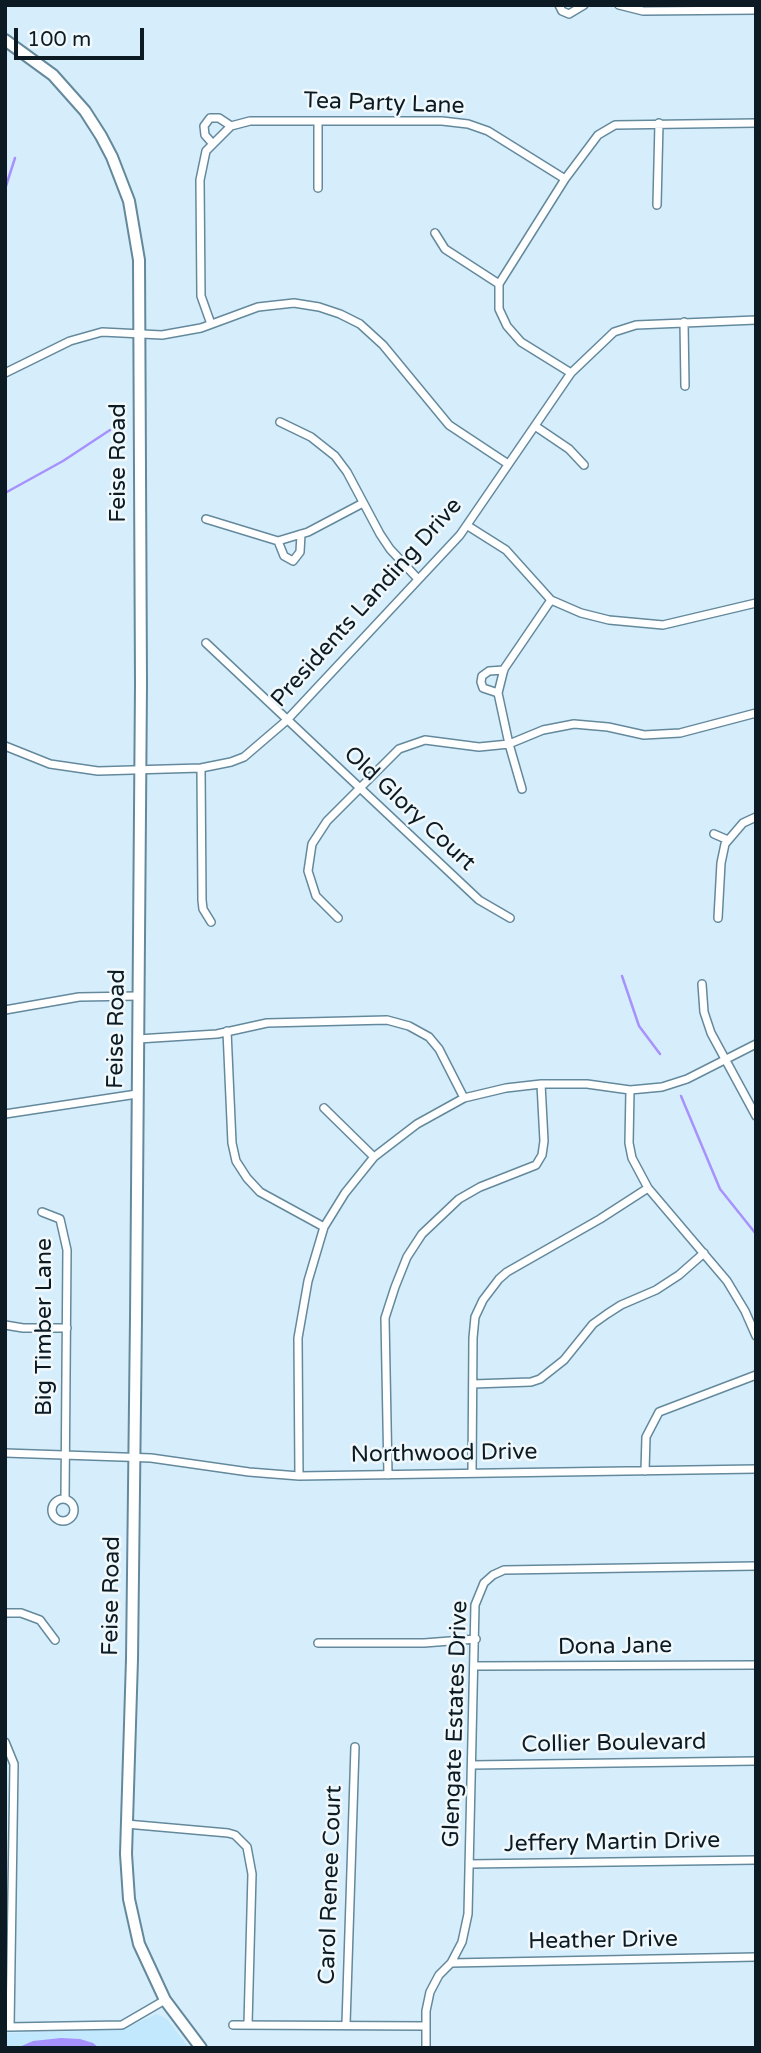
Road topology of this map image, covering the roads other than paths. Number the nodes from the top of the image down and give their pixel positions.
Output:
1 (559, 5) edge
2 (584, 5) edge
3 (619, 5) edge
4 (756, 10) edge
5 (5, 40) edge
6 (318, 121) junction
7 (659, 122) junction
8 (756, 123) edge
9 (231, 127) junction
10 (212, 143) junction
11 (565, 179) junction
12 (318, 188) dead end
13 (657, 205) dead end
14 (435, 233) dead end
15 (499, 284) junction
16 (756, 320) edge
17 (684, 322) junction
18 (211, 324) junction
19 (140, 334) junction
20 (5, 373) edge
21 (571, 373) junction
22 (685, 386) dead end
23 (280, 422) dead end
24 (536, 426) junction
25 (508, 464) junction
26 (584, 465) dead end
27 (363, 503) junction
28 (206, 519) dead end
29 (468, 526) junction
30 (301, 534) junction
31 (278, 541) junction
32 (418, 579) junction
33 (551, 600) junction
34 (756, 603) edge
35 (206, 643) dead end
36 (504, 670) junction
37 (498, 693) junction
38 (756, 713) edge
39 (286, 721) junction
40 (509, 744) junction
41 (5, 746) edge
42 (201, 768) junction
43 (140, 770) junction
44 (359, 789) junction
45 (522, 789) dead end
46 (756, 817) edge
47 (714, 834) dead end
48 (728, 841) junction
49 (338, 918) dead end
50 (510, 918) dead end
51 (718, 918) dead end
52 (211, 922) dead end
53 (702, 984) dead end
54 (138, 996) junction
55 (5, 1010) edge
56 (227, 1031) junction
57 (138, 1039) junction
58 (756, 1044) edge
59 (725, 1060) junction
60 (541, 1084) junction
61 (630, 1090) junction
62 (137, 1094) junction
63 (464, 1098) junction
64 (324, 1108) dead end
65 (5, 1114) edge
66 (756, 1116) edge
67 (374, 1157) junction
68 (648, 1188) junction
69 (42, 1212) dead end
70 (324, 1227) junction
71 (704, 1253) junction
72 (5, 1325) edge
73 (67, 1328) junction
74 (756, 1336) edge
75 (756, 1376) edge
76 (473, 1384) junction
77 (5, 1453) edge
78 (65, 1456) junction
79 (134, 1457) junction
80 (756, 1469) edge
81 (645, 1471) junction
82 (472, 1472) junction
83 (388, 1475) junction
84 (299, 1476) junction
85 (65, 1499) dead end
86 (756, 1566) edge
87 (5, 1613) edge
88 (476, 1639) junction
89 (55, 1640) dead end
90 (318, 1643) dead end
91 (756, 1665) edge
92 (475, 1666) junction
93 (5, 1742) edge
94 (355, 1746) dead end
95 (756, 1761) edge
96 (472, 1765) junction
97 (126, 1824) junction
98 (756, 1860) edge
99 (469, 1864) junction
100 (756, 1957) edge
101 (450, 1962) junction
102 (165, 2000) junction
103 (248, 2024) junction
104 (346, 2024) junction
105 (233, 2025) dead end
106 (425, 2026) junction
107 (8, 2027) edge
108 (201, 2048) edge
109 (426, 2048) edge

1 - 2 street
3 - 4 street
5 - 19 main road, Feise Road
6 - 9 street, Tea Party Lane
6 - 11 street, Tea Party Lane
6 - 12 street
7 - 8 street
7 - 11 street
7 - 13 street
9 - 10 street
9 - 10 street, Tea Party Lane
10 - 18 street, Tea Party Lane
11 - 15 street
14 - 15 street
15 - 21 street
16 - 17 street, Presidents Landing Drive
17 - 21 street, Presidents Landing Drive
17 - 22 street
18 - 19 street
18 - 25 street
19 - 20 street
19 - 43 main road, Feise Road
21 - 24 street, Presidents Landing Drive
23 - 27 street
24 - 25 street, Presidents Landing Drive
24 - 26 street
25 - 29 street, Presidents Landing Drive
27 - 30 street
27 - 32 street
28 - 31 street
29 - 32 street, Presidents Landing Drive
29 - 33 street
30 - 31 street
30 - 31 street
32 - 39 street, Presidents Landing Drive
33 - 34 street
33 - 36 street
35 - 39 street, Old Glory Court
36 - 37 street
36 - 37 street
37 - 40 street
38 - 40 street
39 - 42 street, Presidents Landing Drive
39 - 44 street, Old Glory Court
40 - 44 street
40 - 45 street
41 - 43 street, Presidents Landing Drive
42 - 43 street, Presidents Landing Drive
42 - 52 street
43 - 54 main road, Feise Road
44 - 49 street
44 - 50 street, Old Glory Court
46 - 48 street
47 - 48 street
48 - 51 street
53 - 59 street
54 - 55 street
54 - 57 main road, Feise Road
56 - 57 street
56 - 63 street
56 - 70 street
57 - 62 main road, Feise Road
58 - 59 street
59 - 61 street
59 - 66 street
60 - 61 street
60 - 63 street
60 - 83 street
61 - 68 street
62 - 65 street
62 - 79 main road, Feise Road
63 - 67 street
64 - 67 street
67 - 70 street
68 - 71 street
68 - 76 street
69 - 73 street, Big Timber Lane
70 - 84 street
71 - 74 street
71 - 76 street
72 - 73 street
73 - 78 street, Big Timber Lane
75 - 81 street
76 - 82 street
77 - 78 street, Northwood Drive
78 - 79 street, Northwood Drive
78 - 85 street, Big Timber Lane
79 - 84 street, Northwood Drive
79 - 97 main road, Feise Road
80 - 81 street, Northwood Drive
81 - 82 street, Northwood Drive
82 - 83 street, Northwood Drive
83 - 84 street, Northwood Drive
86 - 88 street, Glengate Estates Drive
87 - 89 street
88 - 90 street
88 - 92 street, Glengate Estates Drive
91 - 92 street, Dona Jane
92 - 96 street, Glengate Estates Drive
93 - 107 street
94 - 104 street, Carol Renee Court
95 - 96 street, Collier Boulevard
96 - 99 street, Glengate Estates Drive
97 - 102 main road, Feise Road
97 - 103 street
98 - 99 street, Jeffery Martin Drive
99 - 101 street, Glengate Estates Drive
100 - 101 street, Heather Drive
101 - 106 street, Glengate Estates Drive
102 - 107 street
102 - 108 main road, Feise Road
103 - 104 street
103 - 105 street
104 - 106 street
106 - 109 street, Glengate Estates Drive

